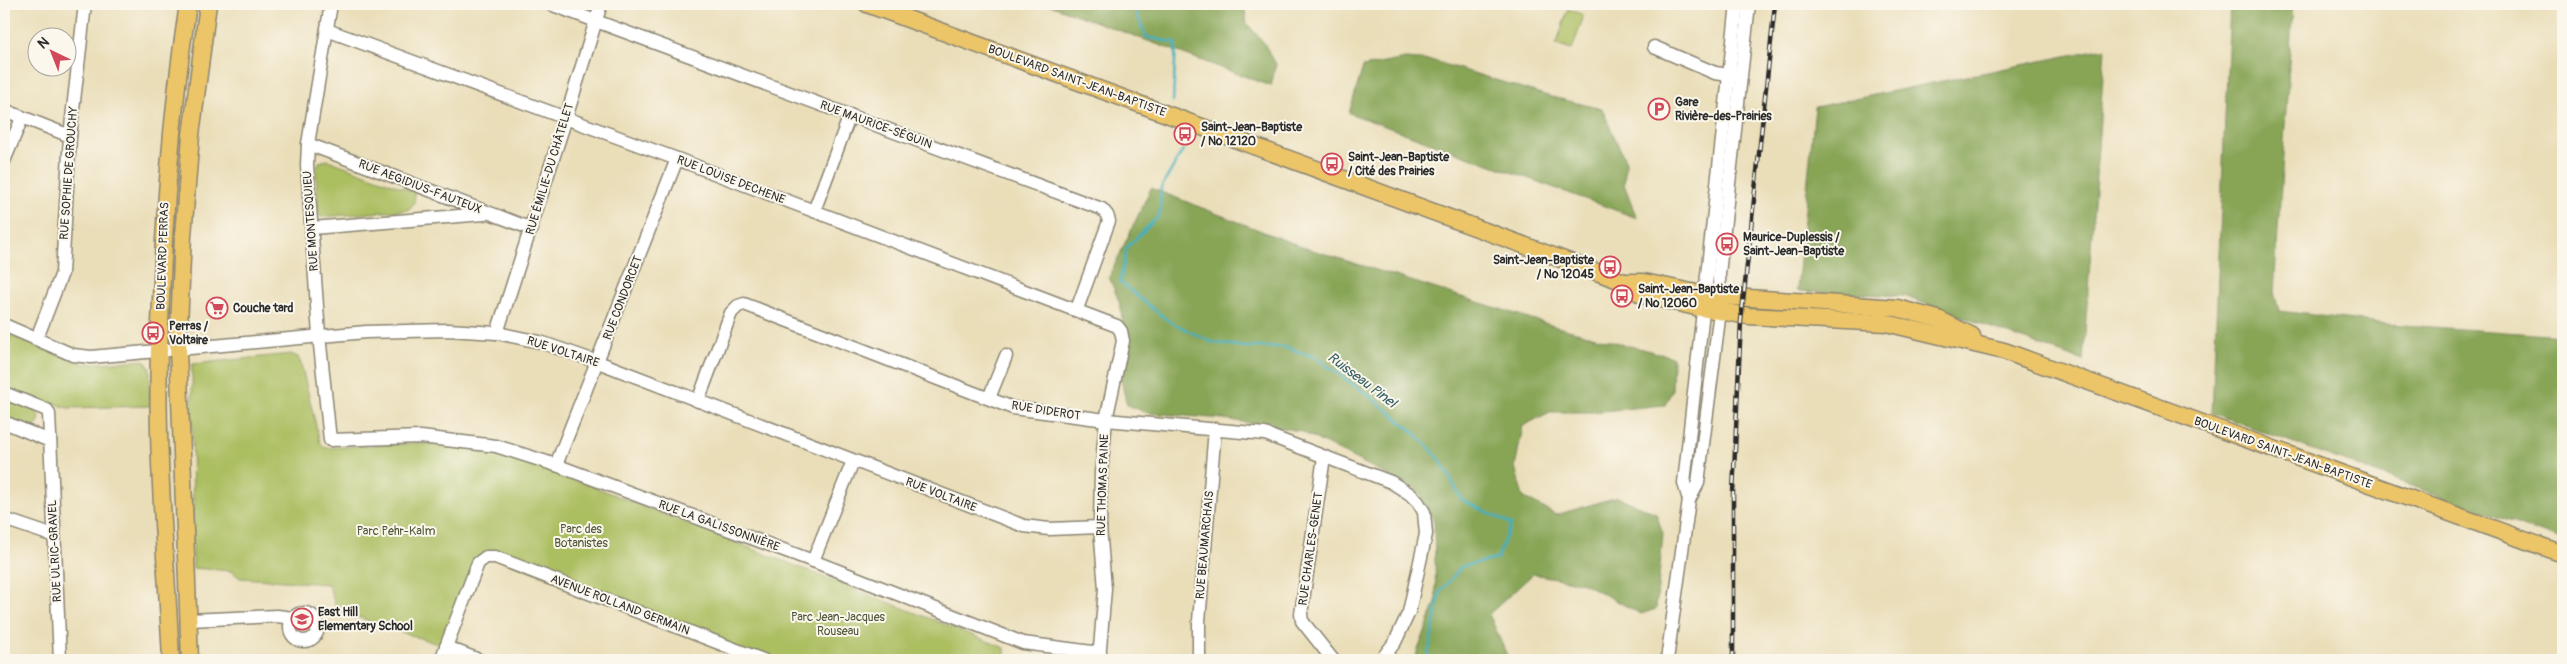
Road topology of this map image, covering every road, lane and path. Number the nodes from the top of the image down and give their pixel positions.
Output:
1 (85, 4) edge
2 (188, 4) edge
3 (208, 4) edge
4 (331, 4) edge
5 (550, 4) edge
6 (600, 4) edge
7 (867, 4) edge
8 (1737, 4) edge
9 (1749, 4) edge
10 (595, 20) junction
11 (327, 30) junction
12 (1654, 47) dead end
13 (1735, 75) junction
14 (4, 110) edge
15 (850, 115) junction
16 (22, 118) junction
17 (566, 118) junction
18 (70, 136) junction
19 (308, 144) junction
20 (677, 159) junction
21 (4, 162) edge
22 (814, 211) junction
23 (487, 214) junction
24 (312, 228) junction
25 (532, 229) junction
26 (1713, 303) junction
27 (1077, 309) junction
28 (4, 325) edge
29 (497, 333) junction
30 (319, 335) junction
31 (38, 338) junction
32 (1123, 341) joint
33 (178, 349) junction
34 (159, 351) junction
35 (1006, 356) dead end
36 (598, 362) junction
37 (4, 393) edge
38 (989, 398) junction
39 (698, 401) junction
40 (1106, 420) junction
41 (4, 422) edge
42 (1215, 429) junction
43 (330, 440) joint
44 (50, 441) junction
45 (1324, 457) junction
46 (853, 462) junction
47 (556, 465) junction
48 (4, 519) edge
49 (1100, 527) junction
50 (54, 536) junction
51 (2563, 554) edge
52 (813, 561) junction
53 (293, 618) dead end
54 (189, 620) junction
55 (446, 647) junction
56 (1100, 657) edge
57 (60, 660) edge
58 (171, 660) edge
59 (190, 660) edge
60 (440, 660) edge
61 (479, 660) edge
62 (763, 660) edge
63 (1199, 660) edge
64 (1332, 660) edge
65 (1381, 660) edge
66 (1667, 660) edge

1 - 18 street, RUE SOPHIE DE GROUCHY
2 - 34 main road, BOULEVARD PERRAS
3 - 33 main road, BOULEVARD PERRAS
4 - 11 street, RUE MONTESQUIEU
5 - 10 street, RUE MAURICE-SÉGUIN
6 - 10 street, RUE ÉMILIE-DU CHÂTELET
7 - 26 main road, BOULEVARD SAINT-JEAN-BAPTISTE
8 - 13 street
9 - 13 street
10 - 15 street, RUE MAURICE-SÉGUIN
10 - 17 street, RUE ÉMILIE-DU CHÂTELET
11 - 17 street, RUE LOUISE DECHENE
11 - 19 street, RUE MONTESQUIEU
12 - 13 street
13 - 26 street
14 - 16 street
15 - 22 street
15 - 27 street, RUE MAURICE-SÉGUIN
16 - 18 street
16 - 21 street
17 - 20 street, RUE LOUISE DECHENE
17 - 25 street, RUE ÉMILIE-DU CHÂTELET
18 - 31 street, RUE SOPHIE DE GROUCHY
19 - 23 street, RUE AEGIDIUS-FAUTEUX
19 - 24 street, RUE MONTESQUIEU
20 - 22 street, RUE LOUISE DECHENE
20 - 36 street, RUE CONDORCET
22 - 27 street, RUE LOUISE DECHENE
23 - 24 street
23 - 25 street, RUE AEGIDIUS-FAUTEUX
24 - 30 street, RUE MONTESQUIEU
25 - 29 street, RUE ÉMILIE-DU CHÂTELET
26 - 51 main road, BOULEVARD SAINT-JEAN-BAPTISTE
26 - 66 street
27 - 32 street, RUE LOUISE DECHENE
28 - 31 street, RUE VOLTAIRE
29 - 30 street, RUE VOLTAIRE
29 - 36 street, RUE VOLTAIRE
30 - 33 street, RUE VOLTAIRE
30 - 43 street, RUE MONTESQUIEU
31 - 34 street, RUE VOLTAIRE
32 - 40 street, RUE THOMAS PAINE
33 - 34 street, RUE VOLTAIRE
33 - 54 main road, BOULEVARD PERRAS
34 - 58 main road, BOULEVARD PERRAS
35 - 38 street
36 - 39 street, RUE VOLTAIRE
36 - 47 street, RUE CONDORCET
37 - 44 street, RUE ULRIC-GRAVEL
38 - 39 street, RUE DIDEROT
38 - 40 street, RUE DIDEROT
39 - 46 street, RUE VOLTAIRE
40 - 42 street, RUE DIDEROT
40 - 49 street, RUE THOMAS PAINE
41 - 44 street
42 - 45 street, RUE DIDEROT
42 - 63 street, RUE BEAUMARCHAIS
43 - 47 street, RUE LA GALISSONNIÈRE
44 - 50 street, RUE ULRIC-GRAVEL
45 - 64 street, RUE CHARLES-GENET
45 - 65 street, RUE DIDEROT
46 - 49 street, RUE VOLTAIRE
46 - 52 street
47 - 52 street, RUE LA GALISSONNIÈRE
48 - 50 street
49 - 56 street, RUE THOMAS PAINE
50 - 57 street, RUE ULRIC-GRAVEL
52 - 56 street, RUE LA GALISSONNIÈRE
53 - 54 street
54 - 59 main road, BOULEVARD PERRAS
55 - 60 street
55 - 61 street
55 - 62 street, AVENUE ROLLAND GERMAIN

